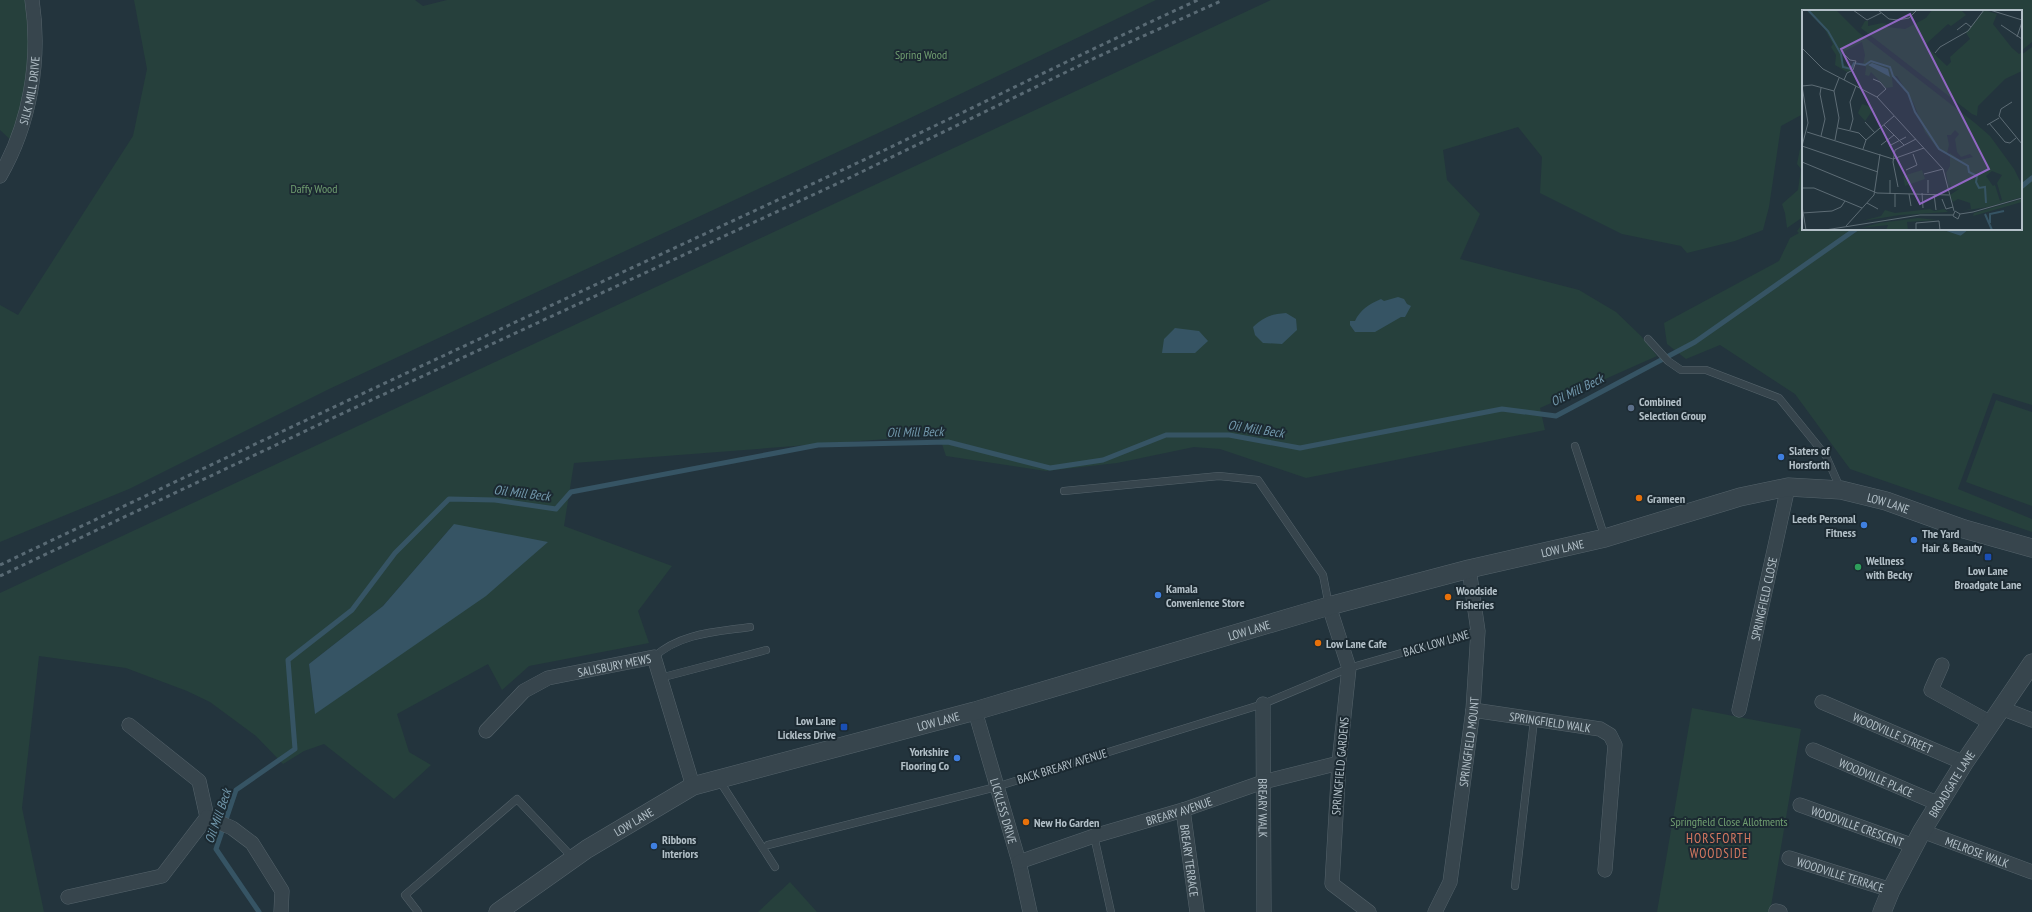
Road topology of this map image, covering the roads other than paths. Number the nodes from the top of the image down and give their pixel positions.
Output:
1 (32, 0) edge
2 (0, 176) edge
3 (1648, 339) dead end
4 (1575, 446) dead end
5 (1788, 487) junction
6 (1841, 490) junction
7 (1064, 491) dead end
8 (1605, 538) junction
9 (2032, 548) edge
10 (1469, 569) junction
11 (1329, 606) junction
12 (750, 627) dead end
13 (1478, 631) junction
14 (766, 650) dead end
15 (654, 657) junction
16 (2032, 663) edge
17 (1942, 665) dead end
18 (1349, 668) junction
19 (660, 678) junction
20 (1822, 702) dead end
21 (1263, 704) junction
22 (2002, 708) junction
23 (1473, 710) junction
24 (1739, 710) dead end
25 (975, 711) junction
26 (1534, 720) junction
27 (2032, 720) edge
28 (1991, 722) junction
29 (129, 725) dead end
30 (486, 731) dead end
31 (1813, 750) dead end
32 (1339, 763) junction
33 (1964, 763) junction
34 (718, 778) junction
35 (1262, 782) junction
36 (693, 786) junction
37 (996, 787) junction
38 (1940, 804) junction
39 (1800, 805) dead end
40 (1183, 810) junction
41 (207, 817) junction
42 (1094, 836) junction
43 (1918, 839) junction
44 (768, 845) dead end
45 (573, 858) junction
46 (1790, 858) dead end
47 (1019, 862) junction
48 (775, 867) dead end
49 (1605, 870) dead end
50 (2032, 872) edge
51 (1515, 886) dead end
52 (1891, 890) junction
53 (68, 897) dead end
54 (281, 912) edge
55 (418, 912) edge
56 (498, 912) edge
57 (1030, 912) edge
58 (1111, 912) edge
59 (1197, 912) edge
60 (1264, 912) edge
61 (1369, 912) edge
62 (1436, 912) edge
63 (1882, 912) edge

1 - 2 street, SILK MILL DRIVE
3 - 6 lane
4 - 8 lane
5 - 6 street, LOW LANE
5 - 8 street, LOW LANE
5 - 24 street, SPRINGFIELD CLOSE
6 - 9 street, LOW LANE
7 - 11 lane
8 - 10 street, LOW LANE
10 - 11 street, LOW LANE
10 - 13 street, SPRINGFIELD MOUNT
11 - 18 street, SPRINGFIELD GARDENS
11 - 25 street, LOW LANE
12 - 15 lane
13 - 18 lane, BACK LOW LANE
13 - 23 street, SPRINGFIELD MOUNT
14 - 19 lane
15 - 19 street, SALISBURY MEWS
15 - 30 street, SALISBURY MEWS
16 - 22 street, BROADGATE LANE
17 - 28 street
18 - 21 lane, BACK BREARY AVENUE
18 - 32 street, SPRINGFIELD GARDENS
19 - 36 street, SALISBURY MEWS
20 - 33 street, WOODVILLE STREET
21 - 35 street, BREARY WALK
21 - 37 lane, BACK BREARY AVENUE
22 - 27 street
22 - 28 street, BROADGATE LANE
23 - 26 street, SPRINGFIELD WALK
23 - 62 street, SPRINGFIELD MOUNT
25 - 34 street, LOW LANE
25 - 37 street, LICKLESS DRIVE
26 - 49 street, SPRINGFIELD WALK
26 - 51 lane
28 - 33 street, BROADGATE LANE
29 - 41 street
31 - 38 street, WOODVILLE PLACE
32 - 35 street, BREARY AVENUE
32 - 61 street, SPRINGFIELD GARDENS
33 - 38 street, BROADGATE LANE
34 - 36 street, LOW LANE
34 - 48 lane
35 - 40 street, BREARY AVENUE
35 - 60 street, BREARY WALK
36 - 45 street, LOW LANE
37 - 44 lane, BACK BREARY AVENUE
37 - 47 street, LICKLESS DRIVE
38 - 43 street, BROADGATE LANE
39 - 43 street, WOODVILLE CRESCENT
40 - 42 street, BREARY AVENUE
40 - 59 street, BREARY TERRACE
41 - 53 street
41 - 54 street
42 - 47 street, BREARY AVENUE
42 - 58 lane
43 - 50 street, MELROSE WALK
43 - 52 street, BROADGATE LANE
45 - 55 lane
45 - 56 street, LOW LANE
46 - 52 street, WOODVILLE TERRACE
47 - 57 street, LICKLESS DRIVE
52 - 63 street, BROADGATE LANE

